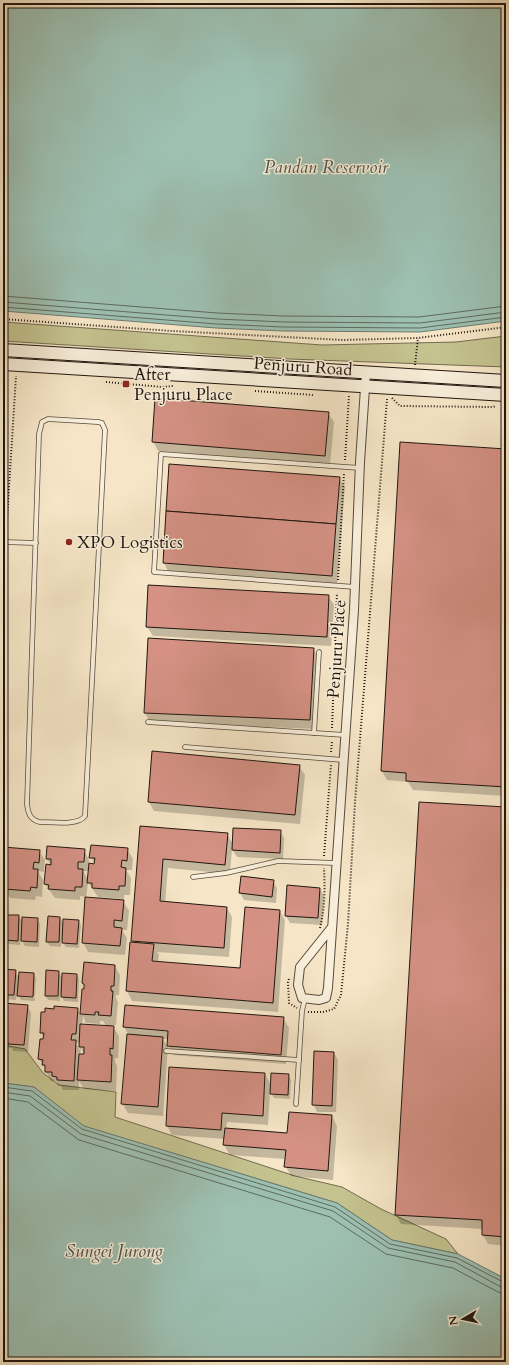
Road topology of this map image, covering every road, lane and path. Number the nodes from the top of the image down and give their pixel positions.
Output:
1 (3, 319) edge
2 (506, 327) edge
3 (418, 338) junction
4 (3, 350) edge
5 (417, 354) dead end
6 (3, 364) edge
7 (17, 373) dead end
8 (366, 373) junction
9 (506, 381) edge
10 (349, 386) junction
11 (365, 387) junction
12 (388, 388) junction
13 (506, 395) edge
14 (345, 467) junction
15 (360, 468) junction
16 (4, 542) edge
17 (36, 543) junction
18 (338, 586) junction
19 (355, 587) junction
20 (3, 595) edge
21 (319, 652) dead end
22 (148, 722) dead end
23 (314, 732) junction
24 (332, 734) junction
25 (345, 735) junction
26 (186, 747) dead end
27 (331, 759) junction
28 (343, 760) junction
29 (324, 863) junction
30 (336, 863) junction
31 (193, 877) dead end
32 (332, 927) junction
33 (319, 934) dead end
34 (291, 976) dead end
35 (305, 998) junction
36 (302, 1011) junction
37 (166, 1052) dead end
38 (299, 1060) junction
39 (296, 1104) dead end

1 - 3 path
2 - 3 path
3 - 5 path
4 - 8 main road, Penjuru Road
6 - 10 main road, Penjuru Road
7 - 16 path
8 - 9 main road, Penjuru Road
8 - 11 street, Penjuru Place
10 - 11 main road, Penjuru Road
10 - 14 path
11 - 12 main road, Penjuru Road
11 - 15 street, Penjuru Place
12 - 13 main road, Penjuru Road
12 - 36 path
14 - 15 lane
14 - 18 path
14 - 18 lane
15 - 19 street, Penjuru Place
16 - 17 lane
16 - 20 path
17 - 17 lane
18 - 19 lane
18 - 24 path
19 - 25 street, Penjuru Place
21 - 23 lane
22 - 23 lane
23 - 24 lane
24 - 25 lane
24 - 27 path
25 - 28 street, Penjuru Place
26 - 27 lane
27 - 28 lane
27 - 29 path
28 - 30 street, Penjuru Place
29 - 30 lane
29 - 31 lane
29 - 33 path
30 - 32 street, Penjuru Place
32 - 35 street
32 - 35 street, Penjuru Place
34 - 36 path
35 - 36 lane
36 - 38 lane
37 - 38 lane
38 - 39 lane

